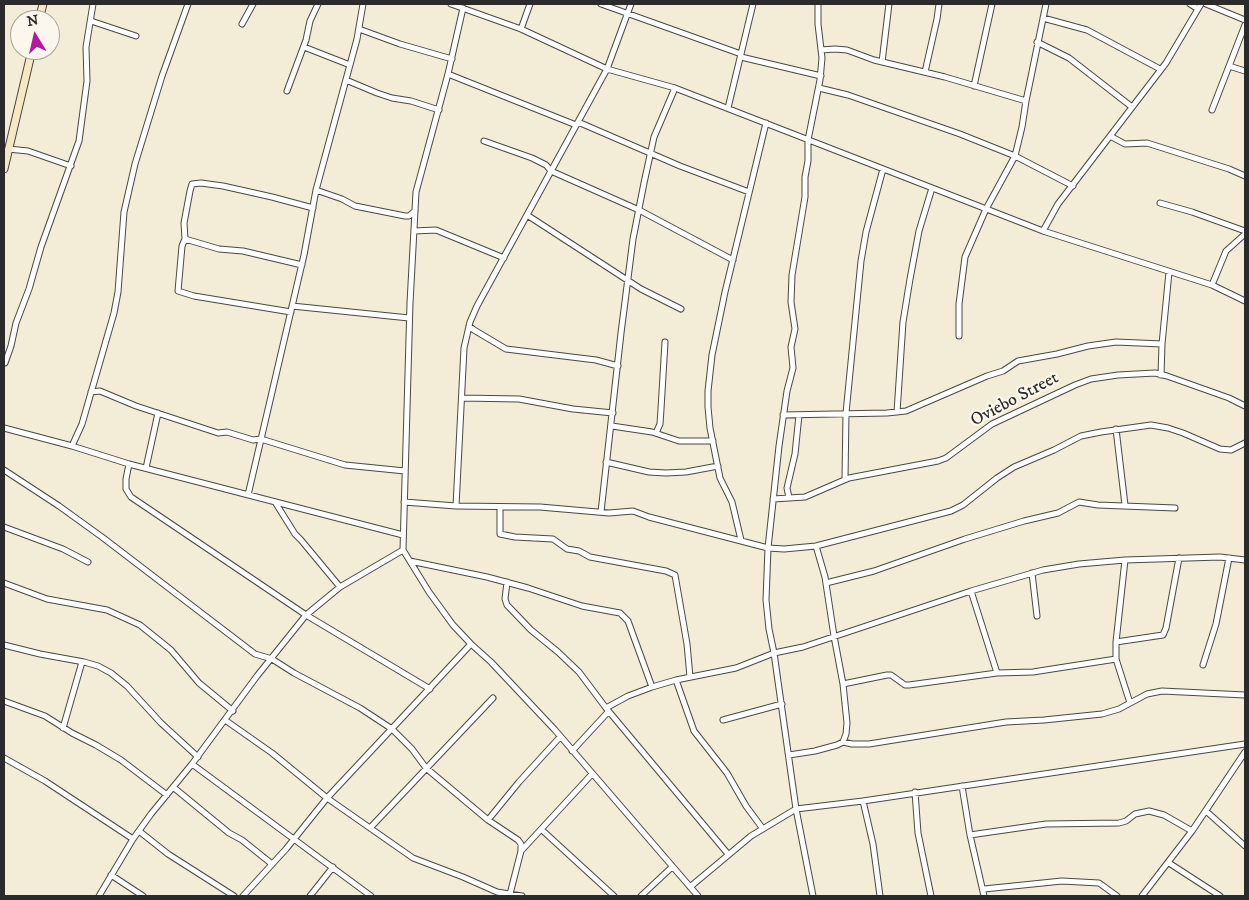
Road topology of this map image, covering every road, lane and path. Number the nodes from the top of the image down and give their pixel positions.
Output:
1 (94, 4) edge
2 (188, 4) edge
3 (253, 4) edge
4 (318, 4) edge
5 (363, 4) edge
6 (451, 4) edge
7 (530, 4) edge
8 (601, 4) edge
9 (632, 4) edge
10 (752, 4) edge
11 (818, 4) edge
12 (889, 4) edge
13 (939, 4) edge
14 (992, 4) edge
15 (1046, 4) edge
16 (1190, 4) edge
17 (1206, 4) edge
18 (1200, 6) edge
19 (463, 8) junction
20 (628, 13) junction
21 (1043, 18) junction
22 (1245, 20) edge
23 (91, 21) junction
24 (242, 24) dead end
25 (1245, 25) edge
26 (359, 29) junction
27 (521, 29) junction
28 (136, 36) dead end
29 (1037, 42) junction
30 (304, 47) junction
31 (821, 50) junction
32 (741, 56) junction
33 (452, 59) junction
34 (30, 60) edge
35 (882, 62) junction
36 (350, 65) junction
37 (1229, 66) junction
38 (607, 69) junction
39 (1160, 69) junction
40 (1245, 71) edge
41 (925, 72) junction
42 (448, 74) junction
43 (821, 76) junction
44 (346, 80) junction
45 (974, 86) junction
46 (675, 88) junction
47 (819, 88) junction
48 (287, 91) dead end
49 (1026, 101) junction
50 (1132, 107) junction
51 (728, 108) junction
52 (439, 110) junction
53 (1212, 110) dead end
54 (766, 123) junction
55 (577, 124) junction
56 (1110, 136) junction
57 (808, 140) junction
58 (484, 141) dead end
59 (8, 149) junction
60 (650, 153) junction
61 (1015, 156) junction
62 (71, 166) junction
63 (4, 169) edge
64 (883, 169) junction
65 (551, 171) junction
66 (1245, 176) edge
67 (1072, 186) junction
68 (932, 188) junction
69 (316, 190) junction
70 (749, 192) junction
71 (1160, 203) dead end
72 (313, 208) junction
73 (986, 209) junction
74 (639, 210) junction
75 (415, 211) junction
76 (527, 215) junction
77 (414, 231) junction
78 (1043, 231) junction
79 (1245, 232) edge
80 (185, 239) junction
81 (504, 258) junction
82 (733, 260) junction
83 (302, 265) junction
84 (1169, 272) junction
85 (627, 280) junction
86 (1212, 285) junction
87 (1245, 301) edge
88 (292, 309) junction
89 (681, 309) dead end
90 (409, 318) junction
91 (470, 326) junction
92 (959, 336) dead end
93 (665, 342) dead end
94 (1162, 344) junction
95 (5, 363) edge
96 (618, 366) junction
97 (1161, 375) junction
98 (91, 392) junction
99 (462, 398) junction
100 (1245, 406) edge
101 (897, 412) junction
102 (158, 413) junction
103 (613, 413) junction
104 (846, 413) junction
105 (783, 415) junction
106 (799, 415) junction
107 (612, 426) junction
108 (4, 428) edge
109 (1116, 429) junction
110 (656, 433) junction
111 (261, 439) junction
112 (713, 441) junction
113 (1245, 443) edge
114 (72, 446) junction
115 (606, 462) junction
116 (129, 464) junction
117 (718, 466) junction
118 (146, 468) junction
119 (4, 470) edge
120 (405, 471) junction
121 (845, 479) junction
122 (248, 496) junction
123 (789, 498) junction
124 (773, 499) junction
125 (275, 502) junction
126 (404, 502) junction
127 (1125, 505) junction
128 (456, 506) junction
129 (500, 507) junction
130 (1175, 508) dead end
131 (601, 512) junction
132 (4, 527) edge
133 (403, 535) junction
134 (741, 540) junction
135 (816, 546) junction
136 (768, 548) junction
137 (403, 550) junction
138 (1179, 558) junction
139 (1229, 558) junction
140 (1124, 560) junction
141 (1245, 560) edge
142 (410, 561) junction
143 (88, 562) dead end
144 (1032, 573) junction
145 (507, 582) junction
146 (4, 583) edge
147 (826, 583) junction
148 (340, 588) junction
149 (971, 592) junction
150 (306, 615) junction
151 (1037, 616) dead end
152 (834, 636) junction
153 (1116, 642) junction
154 (471, 644) junction
155 (4, 645) edge
156 (774, 653) junction
157 (272, 659) junction
158 (1116, 659) junction
159 (82, 662) junction
160 (1203, 665) dead end
161 (997, 673) junction
162 (690, 677) junction
163 (676, 680) junction
164 (843, 684) junction
165 (652, 687) junction
166 (430, 689) junction
167 (1245, 695) edge
168 (493, 698) dead end
169 (4, 700) edge
170 (1130, 703) junction
171 (782, 704) junction
172 (607, 710) junction
173 (233, 711) junction
174 (226, 720) junction
175 (724, 720) dead end
176 (63, 728) junction
177 (392, 729) junction
178 (560, 737) junction
179 (843, 742) junction
180 (1245, 744) edge
181 (572, 751) junction
182 (1245, 752) edge
183 (789, 755) junction
184 (198, 757) junction
185 (4, 758) edge
186 (192, 764) junction
187 (426, 768) junction
188 (592, 774) junction
189 (962, 786) junction
190 (173, 787) junction
191 (915, 792) junction
192 (167, 795) junction
193 (327, 798) junction
194 (863, 800) junction
195 (796, 809) junction
196 (1206, 811) junction
197 (488, 820) junction
198 (370, 828) junction
199 (763, 829) junction
200 (542, 830) junction
201 (139, 831) junction
202 (1192, 831) junction
203 (970, 835) junction
204 (294, 838) junction
205 (133, 839) junction
206 (1245, 846) edge
207 (521, 851) junction
208 (728, 854) junction
209 (1169, 863) junction
210 (272, 864) junction
211 (333, 867) junction
212 (672, 867) junction
213 (111, 876) junction
214 (690, 887) junction
215 (984, 889) junction
216 (510, 894) junction
217 (1216, 895) edge
218 (99, 896) edge
219 (143, 896) edge
220 (234, 896) edge
221 (243, 896) edge
222 (310, 896) edge
223 (371, 896) edge
224 (522, 896) edge
225 (614, 896) edge
226 (641, 896) edge
227 (698, 896) edge
228 (813, 896) edge
229 (880, 896) edge
230 (931, 896) edge
231 (984, 896) edge
232 (1117, 896) edge
233 (1142, 896) edge

1 - 23 street
2 - 98 street
3 - 24 street
4 - 30 street
5 - 26 street
6 - 19 street
7 - 27 street
8 - 20 street
9 - 20 street
10 - 32 street
11 - 31 street
12 - 35 street
13 - 41 street
14 - 45 street
15 - 21 street
16 - 18 street
17 - 22 street
18 - 39 street
19 - 27 street
19 - 33 street
20 - 32 street
20 - 38 street
21 - 29 street
21 - 39 street
23 - 28 street
23 - 62 street
25 - 37 street
26 - 33 street
26 - 36 street
27 - 38 street
29 - 49 street
29 - 50 street
30 - 36 street
30 - 48 street
31 - 35 street
31 - 43 street
32 - 43 street
32 - 51 street
33 - 42 street
34 - 59 street
35 - 41 street
36 - 44 street
37 - 40 street
37 - 53 street
38 - 46 street
38 - 55 street
39 - 50 street
41 - 45 street
42 - 52 street
42 - 55 street
43 - 47 street
44 - 52 street
44 - 69 street
45 - 49 street
46 - 51 street
46 - 60 street
47 - 57 street
47 - 61 street
49 - 61 street
50 - 56 street
51 - 54 street
52 - 75 street
54 - 57 street
54 - 70 street
55 - 60 street
55 - 65 street
56 - 66 street
56 - 67 street
57 - 64 street
57 - 105 street
58 - 65 street
59 - 62 street
59 - 63 street
60 - 70 street
60 - 74 street
61 - 67 street
61 - 73 street
62 - 95 street
64 - 68 street
64 - 104 street
65 - 74 street
65 - 76 street
67 - 78 street
68 - 73 street
68 - 101 street
69 - 72 street
69 - 75 street
70 - 82 street
71 - 79 street
72 - 80 street
72 - 83 street
73 - 78 street
73 - 92 street
74 - 82 street
74 - 85 street
75 - 77 street
76 - 81 street
76 - 85 street
77 - 81 street
77 - 90 street
78 - 84 street
79 - 86 street
80 - 83 street
80 - 88 street
81 - 91 street
82 - 112 street
83 - 88 street
84 - 86 street
84 - 94 street
85 - 89 street
85 - 96 street
86 - 87 street
88 - 90 street
88 - 111 street
90 - 120 street
91 - 96 street
91 - 99 street
93 - 110 street
94 - 97 street
94 - 101 street
96 - 103 street
97 - 100 street, Oviebo Street
97 - 121 street, Oviebo Street
98 - 102 street
98 - 114 street
99 - 103 street
99 - 128 street
101 - 104 street
102 - 111 street
102 - 118 street
103 - 107 street
104 - 106 street
104 - 121 street
105 - 106 street
105 - 124 street
106 - 123 street
107 - 110 street
107 - 115 street
108 - 114 street
109 - 113 street
109 - 127 street
109 - 135 street
110 - 112 street
111 - 120 street
111 - 122 street
112 - 117 street
114 - 116 street
115 - 117 street
115 - 131 street
116 - 118 street
116 - 150 street
117 - 134 street
118 - 122 street
119 - 157 street
120 - 126 street
121 - 123 street, Oviebo Street
122 - 125 street
123 - 124 street, Oviebo Street
124 - 136 street
125 - 133 street
125 - 148 street
126 - 128 street
126 - 133 street
127 - 130 street
127 - 147 street
128 - 129 street
129 - 131 street
129 - 162 street
131 - 134 street
132 - 143 street
133 - 137 street
134 - 136 street
135 - 136 street
135 - 147 street
136 - 156 street
137 - 142 street
137 - 148 street
138 - 139 street
138 - 140 street
138 - 153 street
139 - 141 street
139 - 160 street
140 - 144 street
140 - 153 street
142 - 145 street
142 - 154 street
144 - 149 street
144 - 151 street
145 - 165 street
145 - 172 street
146 - 173 street
147 - 152 street
148 - 150 street
149 - 152 street
149 - 161 street
150 - 157 street
150 - 166 street
152 - 156 street
152 - 164 street
153 - 158 street
154 - 166 street
154 - 178 street
155 - 159 street
156 - 162 street
156 - 171 street
157 - 173 street
157 - 177 street
158 - 161 street
158 - 170 street
159 - 176 street
159 - 184 street
161 - 164 street
162 - 163 street
163 - 165 street
163 - 199 street
164 - 179 street
165 - 172 street
166 - 177 street
167 - 170 street
168 - 187 street
169 - 176 street
170 - 179 street
171 - 175 street
171 - 183 street
172 - 181 street
172 - 208 street
173 - 174 street
174 - 184 street
174 - 193 street
176 - 192 street
177 - 187 street
177 - 193 street
178 - 181 street
178 - 197 street
179 - 183 street
180 - 189 street
181 - 188 street
182 - 196 street
183 - 195 street
184 - 186 street
185 - 205 street
186 - 190 street
186 - 204 street
187 - 197 street
187 - 198 street
188 - 200 street
188 - 212 street
189 - 191 street
189 - 203 street
190 - 192 street
190 - 210 street
191 - 194 street
191 - 230 street
192 - 201 street
193 - 198 street
193 - 204 street
194 - 195 street
194 - 229 street
195 - 199 street
195 - 228 street
196 - 202 street
196 - 206 street
197 - 207 street
198 - 216 street
199 - 208 street
200 - 207 street
200 - 225 street
201 - 205 street
201 - 220 street
202 - 203 street
202 - 209 street
203 - 215 street
204 - 210 street
204 - 211 street
205 - 213 street
207 - 216 street
208 - 214 street
209 - 217 street
209 - 233 street
210 - 221 street
211 - 222 street
211 - 223 street
212 - 214 street
212 - 226 street
213 - 218 street
213 - 219 street
214 - 227 street
215 - 231 street
215 - 232 street
216 - 224 street

